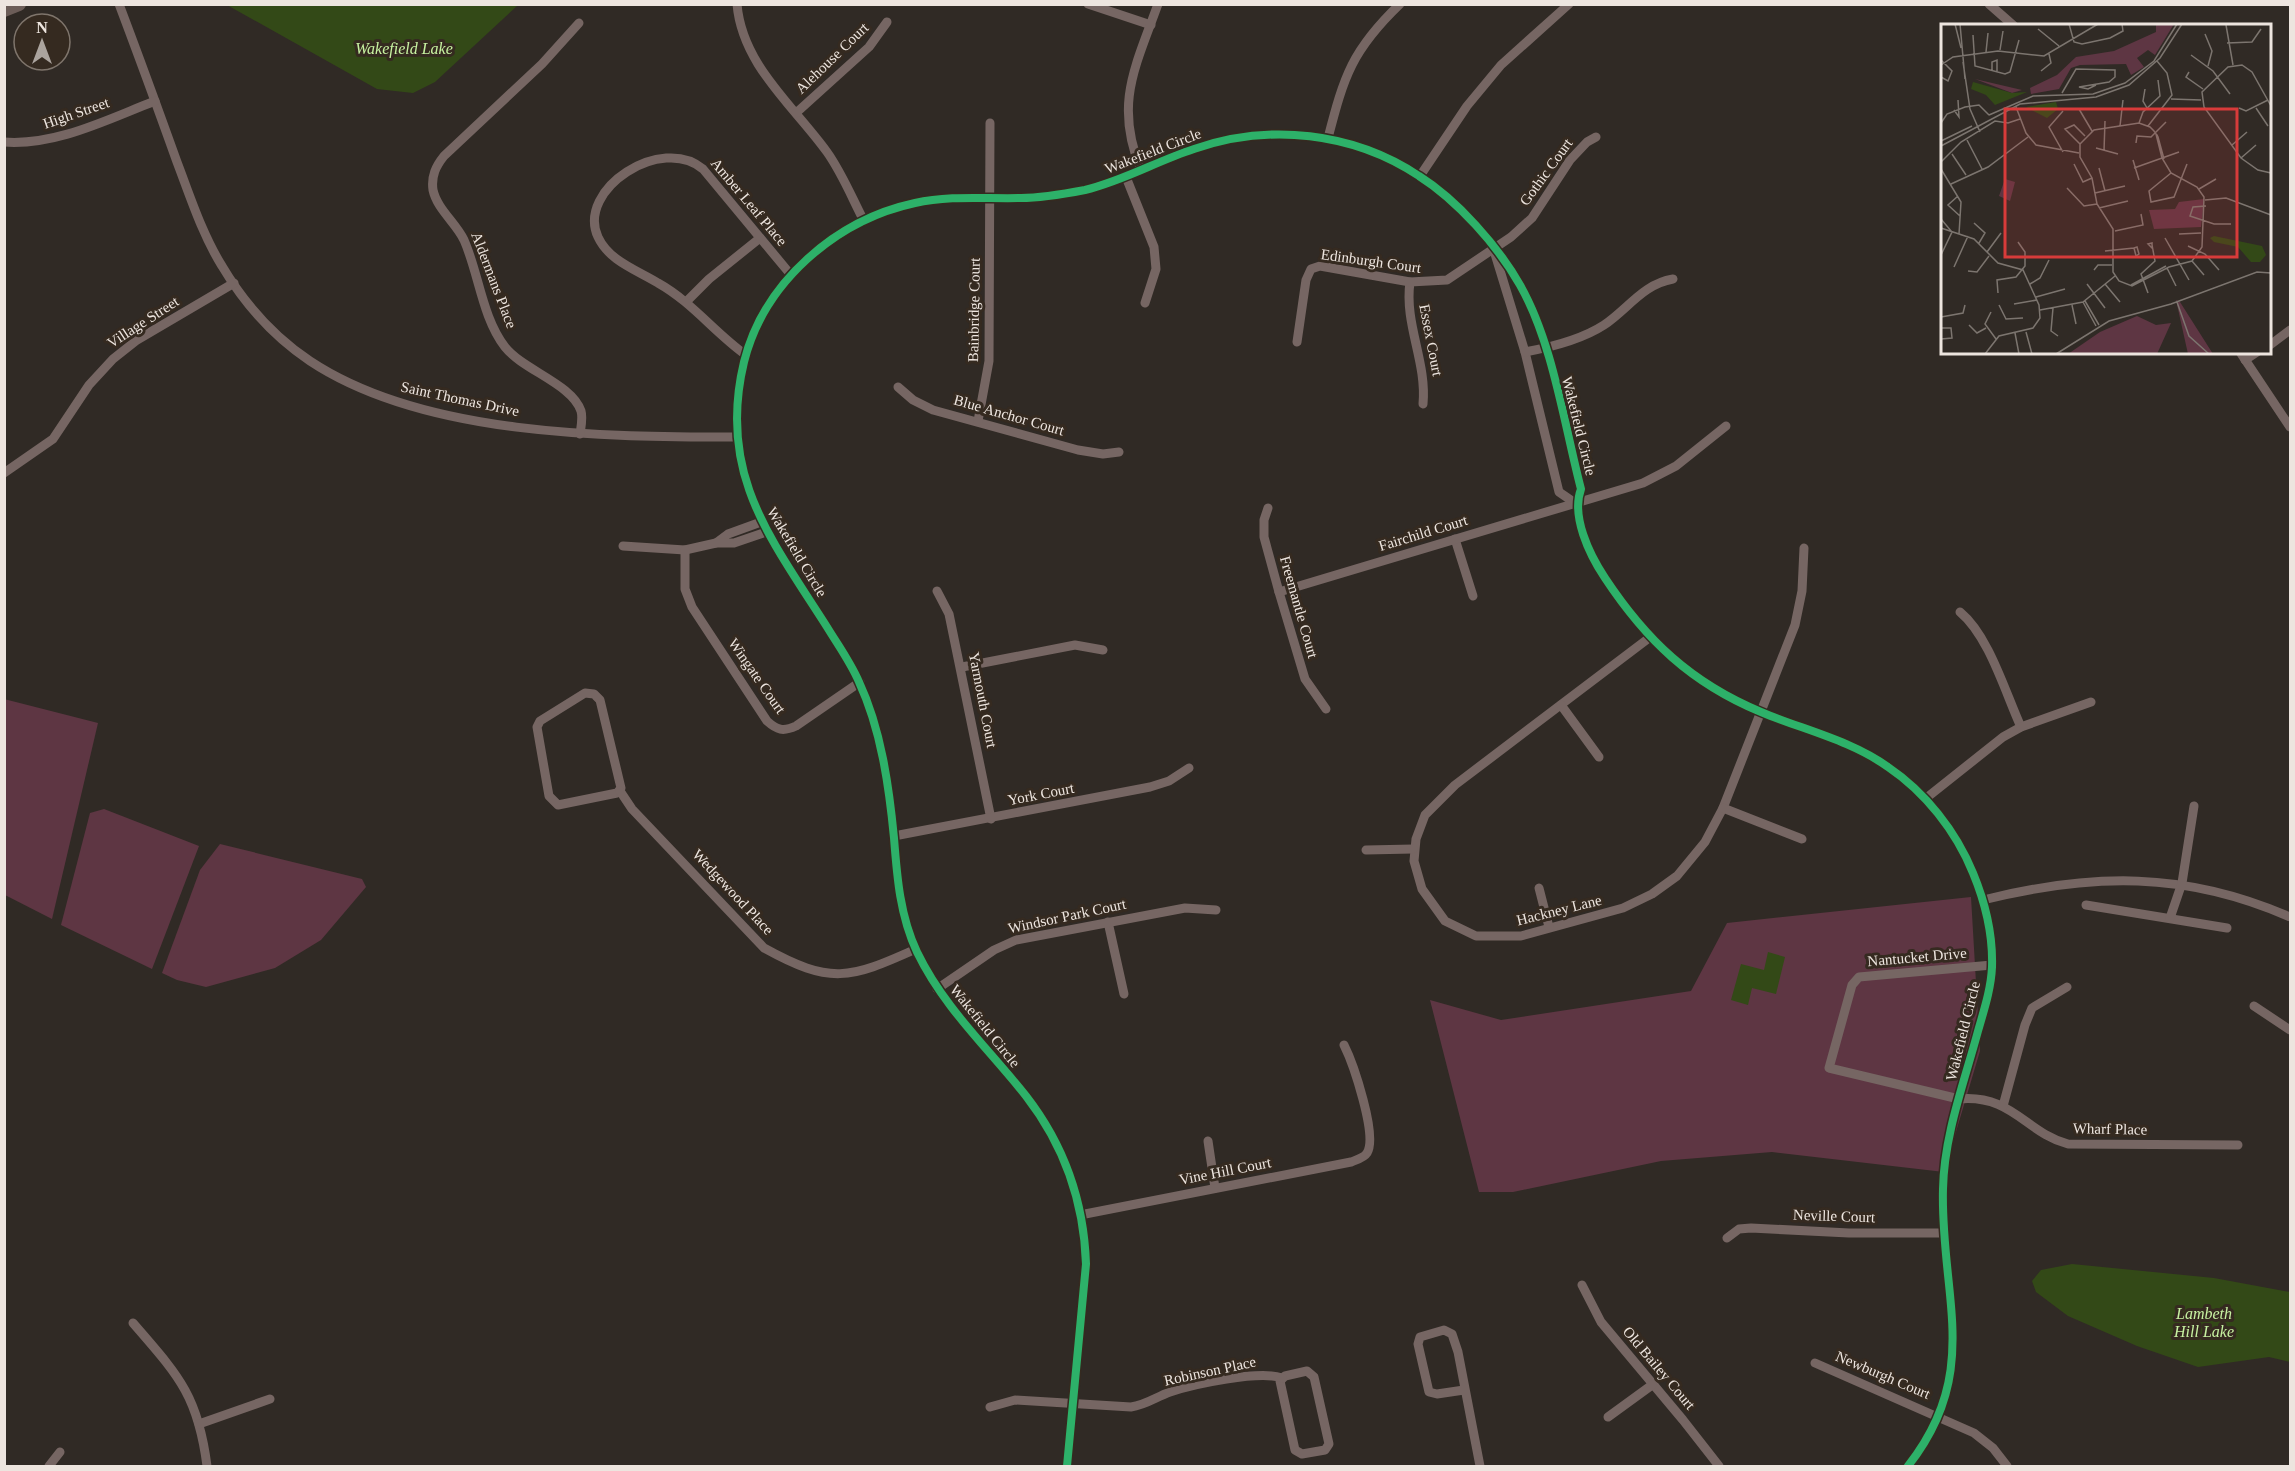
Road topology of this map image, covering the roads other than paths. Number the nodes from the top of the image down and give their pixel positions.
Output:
1 (19, 4) edge
2 (119, 4) edge
3 (737, 4) edge
4 (1088, 4) edge
5 (1158, 4) edge
6 (1400, 4) edge
7 (1569, 4) edge
8 (1989, 4) edge
9 (4, 10) edge
10 (887, 22) dead end
11 (579, 23) dead end
12 (2011, 24) edge
13 (1151, 25) junction
14 (155, 101) junction
15 (795, 113) junction
16 (990, 123) dead end
17 (1596, 137) dead end
18 (1329, 138) junction
19 (4, 142) edge
20 (1141, 170) junction
21 (1420, 176) junction
22 (1126, 177) junction
23 (989, 198) junction
24 (864, 221) junction
25 (760, 238) junction
26 (1494, 249) junction
27 (791, 275) junction
28 (1672, 279) dead end
29 (234, 282) junction
30 (1410, 282) junction
31 (686, 302) junction
32 (1145, 303) dead end
33 (2290, 330) edge
34 (1297, 342) dead end
35 (2271, 344) edge
36 (1545, 348) junction
37 (1525, 352) junction
38 (746, 355) junction
39 (2242, 356) edge
40 (898, 387) dead end
41 (1423, 404) dead end
42 (978, 421) junction
43 (1726, 426) dead end
44 (2290, 427) edge
45 (580, 434) junction
46 (737, 437) junction
47 (1119, 452) dead end
48 (4, 473) edge
49 (1575, 503) junction
50 (1268, 508) dead end
51 (760, 522) junction
52 (766, 532) junction
53 (1455, 539) junction
54 (716, 543) junction
55 (623, 546) dead end
56 (1804, 549) dead end
57 (685, 550) junction
58 (937, 591) dead end
59 (1279, 592) junction
60 (1473, 596) dead end
61 (1959, 612) dead end
62 (1649, 638) junction
63 (1102, 650) dead end
64 (962, 667) junction
65 (860, 682) junction
66 (2091, 702) dead end
67 (1561, 705) junction
68 (1326, 709) dead end
69 (1759, 711) junction
70 (2020, 727) junction
71 (1599, 757) dead end
72 (1190, 768) dead end
73 (620, 790) junction
74 (1926, 799) junction
75 (2194, 806) dead end
76 (1723, 808) junction
77 (991, 819) junction
78 (894, 836) junction
79 (1802, 839) dead end
80 (1413, 849) junction
81 (1366, 850) dead end
82 (2182, 883) junction
83 (1539, 888) dead end
84 (1983, 900) junction
85 (2086, 905) dead end
86 (1216, 910) dead end
87 (2290, 917) edge
88 (2170, 918) junction
89 (1108, 922) junction
90 (1550, 927) junction
91 (2227, 928) dead end
92 (916, 949) junction
93 (1992, 965) junction
94 (2067, 987) dead end
95 (937, 988) junction
96 (1124, 994) dead end
97 (2254, 1006) dead end
98 (2290, 1030) edge
99 (1344, 1045) dead end
100 (1959, 1099) junction
101 (2003, 1106) junction
102 (1208, 1141) dead end
103 (2238, 1145) dead end
104 (1215, 1188) junction
105 (1080, 1215) junction
106 (1944, 1233) junction
107 (1727, 1238) dead end
108 (1582, 1285) dead end
109 (133, 1323) dead end
110 (1815, 1363) dead end
111 (1282, 1378) junction
112 (1652, 1384) junction
113 (1464, 1390) junction
114 (270, 1399) dead end
115 (1073, 1404) junction
116 (990, 1407) dead end
117 (1939, 1415) junction
118 (1608, 1417) dead end
119 (199, 1424) junction
120 (60, 1452) dead end
121 (49, 1467) edge
122 (207, 1467) edge
123 (1067, 1467) edge
124 (1480, 1467) edge
125 (1719, 1467) edge
126 (1908, 1467) edge
127 (2007, 1467) edge

1 - 9 main road
2 - 14 street, Saint Thomas Drive
3 - 15 street
4 - 13 street
5 - 13 street
6 - 18 street
7 - 21 street
8 - 12 street
10 - 15 street, Alehouse Court
11 - 45 street, Aldermans Place
13 - 20 street
14 - 19 street, High Street
14 - 29 street, Saint Thomas Drive
15 - 24 street
16 - 23 street, Bainbridge Court
17 - 26 street, Gothic Court
18 - 20 street, Wakefield Circle
18 - 21 street, Wakefield Circle
20 - 22 street, Wakefield Circle
21 - 26 street, Wakefield Circle
22 - 23 street, Wakefield Circle
22 - 32 street
23 - 24 street, Wakefield Circle
23 - 42 street, Bainbridge Court
24 - 27 street, Wakefield Circle
25 - 27 street, Amber Leaf Place
25 - 31 street
25 - 31 street, Amber Leaf Place
26 - 30 street, Edinburgh Court
26 - 36 street, Wakefield Circle
26 - 37 street, Wakefield Circle
27 - 38 street, Wakefield Circle
28 - 36 street
29 - 45 street, Saint Thomas Drive
29 - 48 street, Village Street
30 - 34 street, Edinburgh Court
30 - 41 street, Essex Court
31 - 38 street, Amber Leaf Place
33 - 35 street
36 - 37 street
36 - 49 street, Wakefield Circle
37 - 49 street, Wakefield Circle
38 - 46 street, Wakefield Circle
39 - 44 street
40 - 42 street, Blue Anchor Court
42 - 47 street, Blue Anchor Court
43 - 49 street, Fairchild Court
45 - 46 street, Saint Thomas Drive
46 - 51 street, Wakefield Circle
49 - 53 street, Fairchild Court
49 - 62 street, Wakefield Circle
50 - 59 street, Freemantle Court
51 - 52 street, Wakefield Circle
51 - 54 street
52 - 54 street
52 - 65 street, Wakefield Circle
53 - 59 street, Fairchild Court
53 - 60 street
54 - 57 street
55 - 57 street
56 - 69 street, Hackney Lane
57 - 65 street, Wingate Court
58 - 64 street, Yarmouth Court
59 - 68 street, Freemantle Court
61 - 70 street
62 - 67 street
62 - 69 street, Wakefield Circle
63 - 64 street
64 - 77 street, Yarmouth Court
65 - 78 street, Wakefield Circle
66 - 70 street
67 - 71 street
67 - 80 street
69 - 74 street, Wakefield Circle
69 - 76 street, Hackney Lane
70 - 74 street
72 - 77 street, York Court
73 - 73 street, Wedgewood Place
73 - 92 street, Wedgewood Place
74 - 84 street, Wakefield Circle
75 - 82 street
76 - 79 street
76 - 90 street, Hackney Lane
77 - 78 street, York Court
78 - 92 street, Wakefield Circle
80 - 81 street
80 - 90 street, Hackney Lane
82 - 84 street
82 - 87 street
82 - 88 street
83 - 90 street
84 - 93 street, Wakefield Circle
85 - 88 street
86 - 89 street, Windsor Park Court
88 - 91 street
89 - 95 street, Windsor Park Court
89 - 96 street
92 - 95 street, Wakefield Circle
93 - 100 street, Wakefield Circle
93 - 100 street, Nantucket Drive
94 - 101 street
95 - 105 street, Wakefield Circle
97 - 98 street
99 - 104 street, Vine Hill Court
100 - 101 street, Wharf Place
100 - 106 street, Wakefield Circle
101 - 103 street, Wharf Place
102 - 104 street
104 - 105 street, Vine Hill Court
105 - 115 street, Wakefield Circle
106 - 107 street, Neville Court
106 - 117 street, Wakefield Circle
108 - 112 street, Old Bailey Court
109 - 119 street
110 - 117 street, Newburgh Court
111 - 111 street, Robinson Place
111 - 115 street, Robinson Place
112 - 118 street
112 - 125 street, Old Bailey Court
113 - 113 street
113 - 124 street
114 - 119 street
115 - 116 street, Robinson Place
115 - 123 street, Wakefield Circle
117 - 126 street, Wakefield Circle
117 - 127 street, Newburgh Court
119 - 122 street
120 - 121 street

